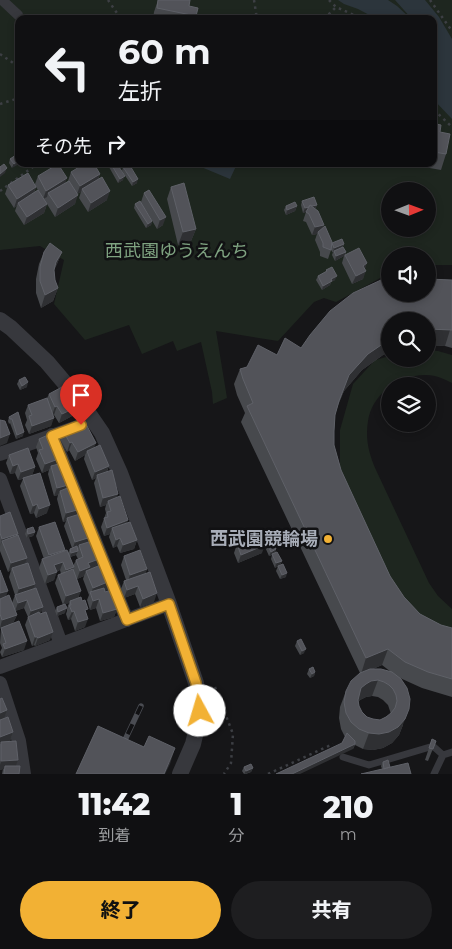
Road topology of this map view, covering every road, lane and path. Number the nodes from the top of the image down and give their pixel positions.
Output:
1 (2, 0) edge
2 (108, 0) edge
3 (254, 0) edge
4 (329, 0) edge
5 (430, 0) edge
6 (336, 7) junction
7 (18, 15) dead end
8 (118, 15) edge
9 (256, 15) edge
10 (328, 15) edge
11 (354, 15) edge
12 (452, 30) edge
13 (0, 54) edge
14 (15, 64) edge
15 (15, 99) edge
16 (0, 104) edge
17 (437, 113) edge
18 (452, 127) edge
19 (33, 167) edge
20 (0, 191) edge
21 (0, 320) edge
22 (81, 425) edge
23 (52, 436) junction
24 (0, 454) edge
25 (0, 479) edge
26 (169, 604) junction
27 (127, 620) junction
28 (61, 644) junction
29 (0, 667) edge
30 (0, 683) edge
31 (215, 687) dead end
32 (333, 744) dead end
33 (452, 752) edge
34 (443, 755) junction
35 (343, 757) dead end
36 (24, 774) edge
37 (180, 774) edge
38 (224, 774) edge
39 (268, 774) edge
40 (434, 774) edge

1 - 7 street
2 - 8 path
3 - 9 path
4 - 6 path
5 - 12 path
6 - 10 path
6 - 11 path
13 - 14 path
15 - 16 path
17 - 18 path
19 - 20 path
21 - 26 street
22 - 23 street
23 - 24 street
23 - 27 street
25 - 28 street
26 - 27 street
26 - 37 street
27 - 28 street
28 - 29 street
30 - 36 street
31 - 38 path
32 - 39 path
33 - 34 lane
34 - 35 lane
34 - 40 lane

